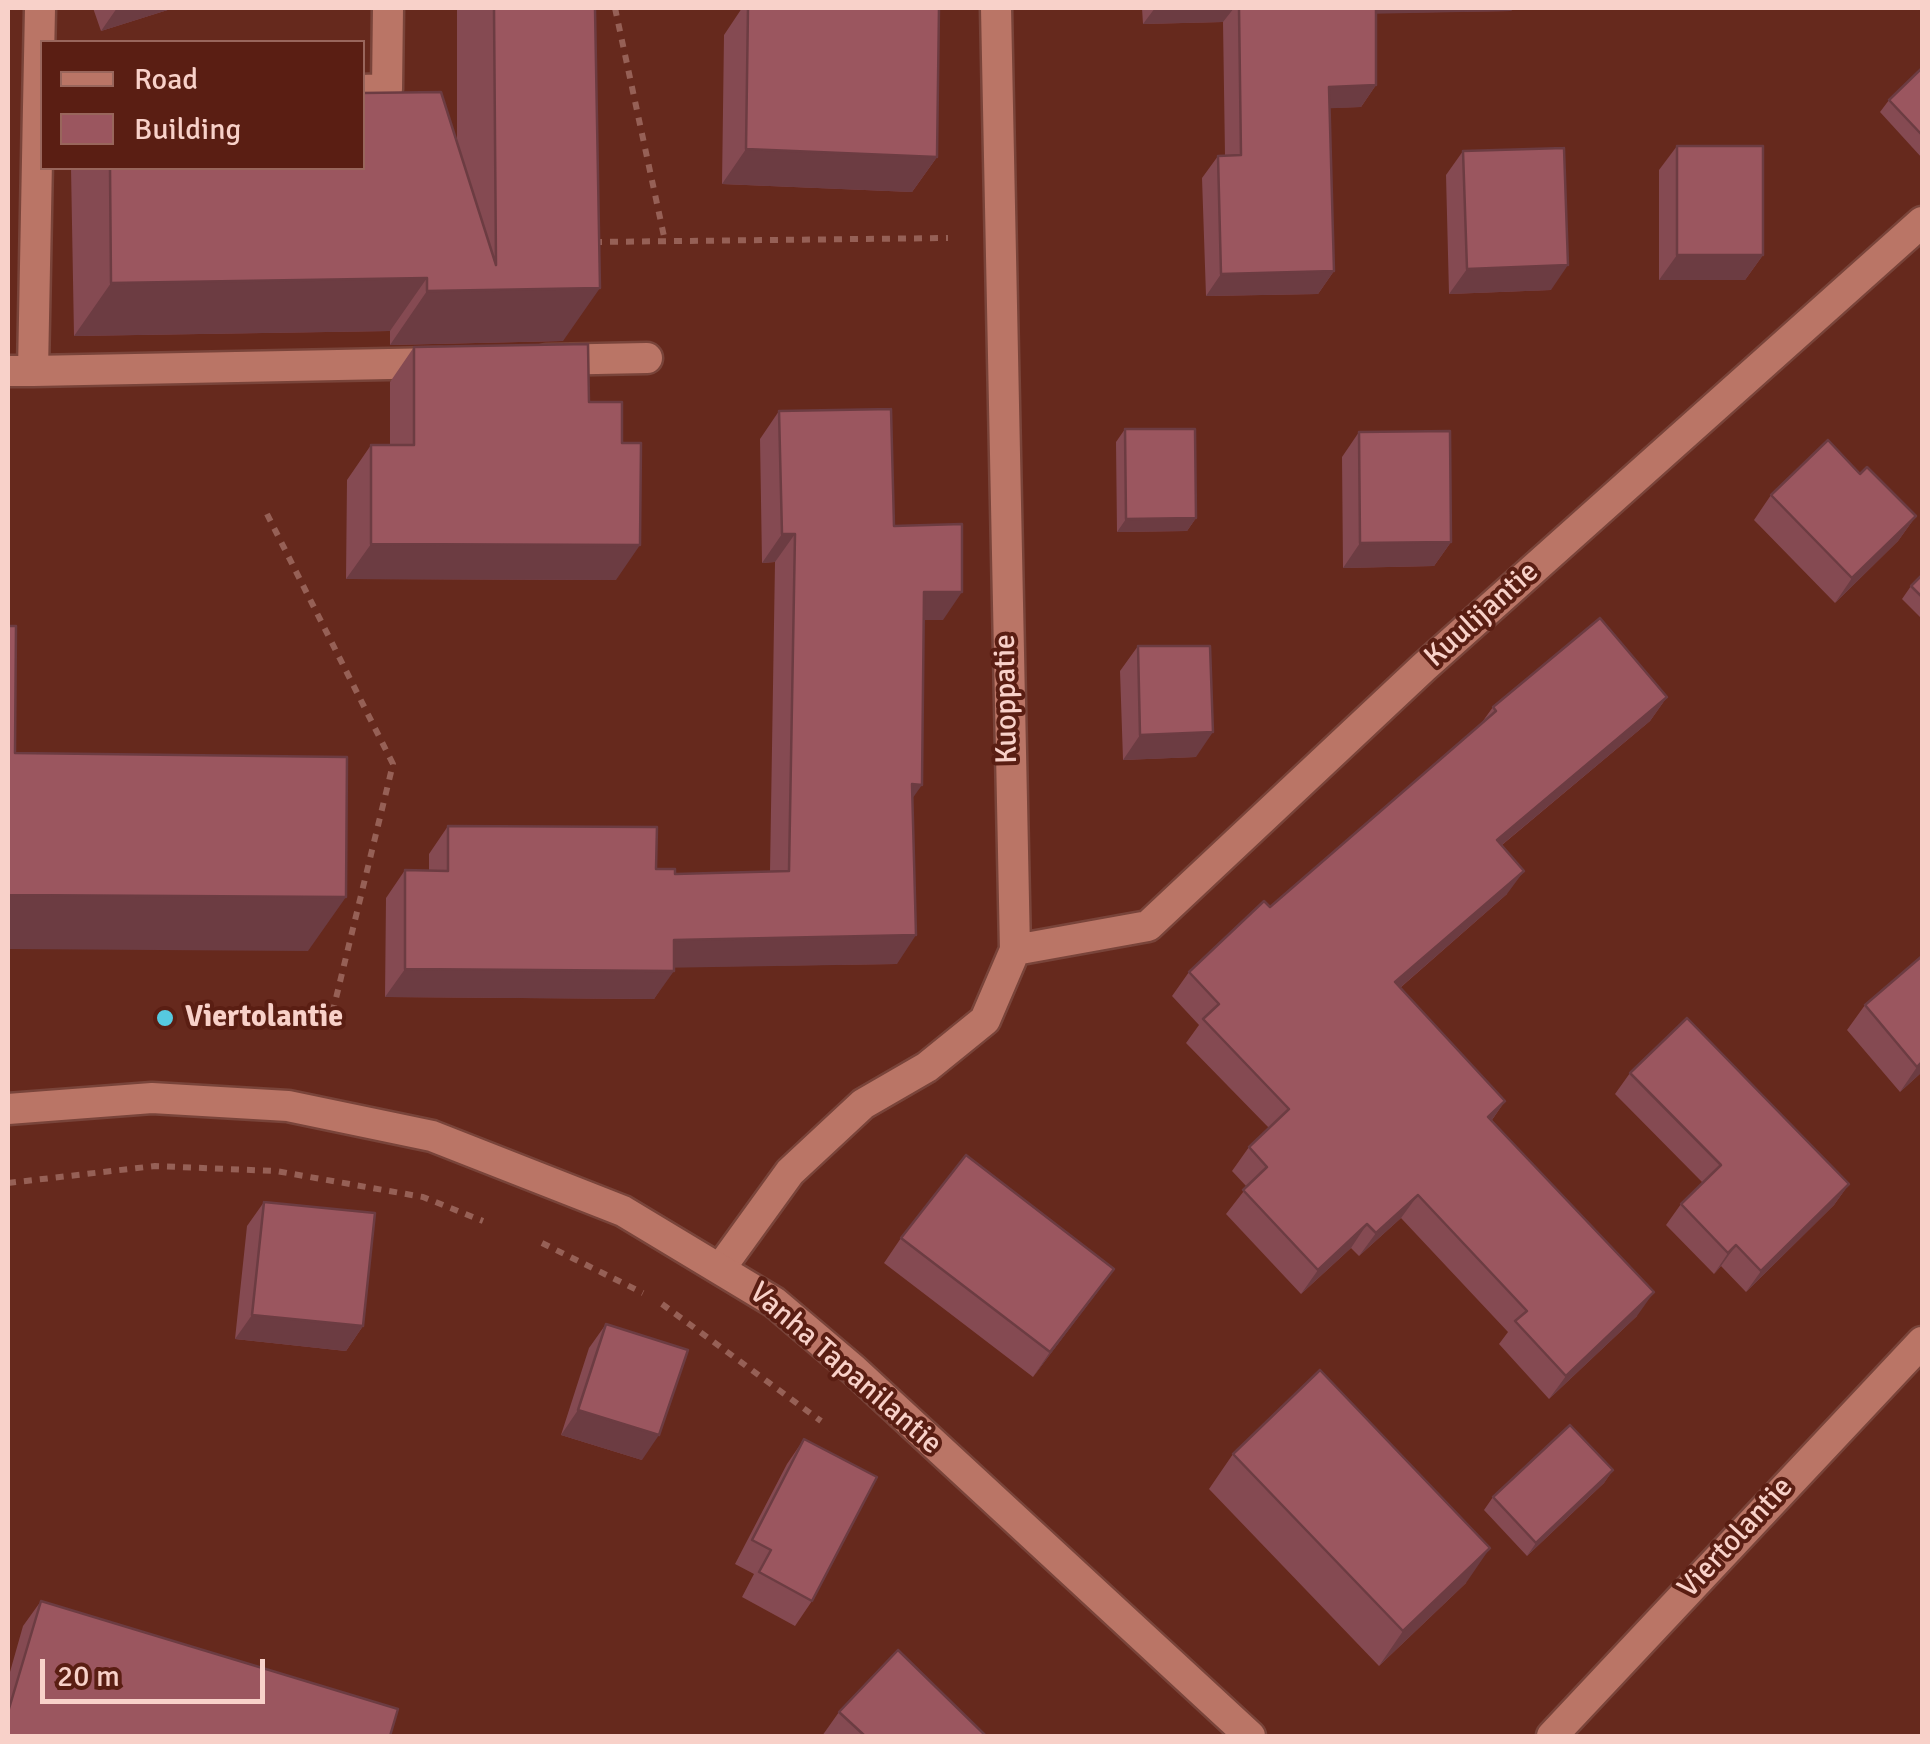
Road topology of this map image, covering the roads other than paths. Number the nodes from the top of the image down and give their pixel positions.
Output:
1 (388, 8) edge
2 (996, 8) edge
3 (40, 10) edge
4 (365, 90) edge
5 (40, 107) edge
6 (1922, 222) edge
7 (647, 358) dead end
8 (473, 362) edge
9 (512, 362) edge
10 (20, 372) edge
11 (1015, 950) junction
12 (8, 1108) edge
13 (722, 1266) junction
14 (1922, 1342) edge
15 (1250, 1736) edge
16 (1552, 1736) edge

1 - 4 street
2 - 11 street, Kuoppatie
3 - 5 street
5 - 10 street
6 - 11 street, Kuulijantie
7 - 9 street
8 - 10 street
11 - 13 street, Kuoppatie
12 - 13 street, Vanha Tapanilantie
13 - 15 street, Vanha Tapanilantie
14 - 16 street, Viertolantie

